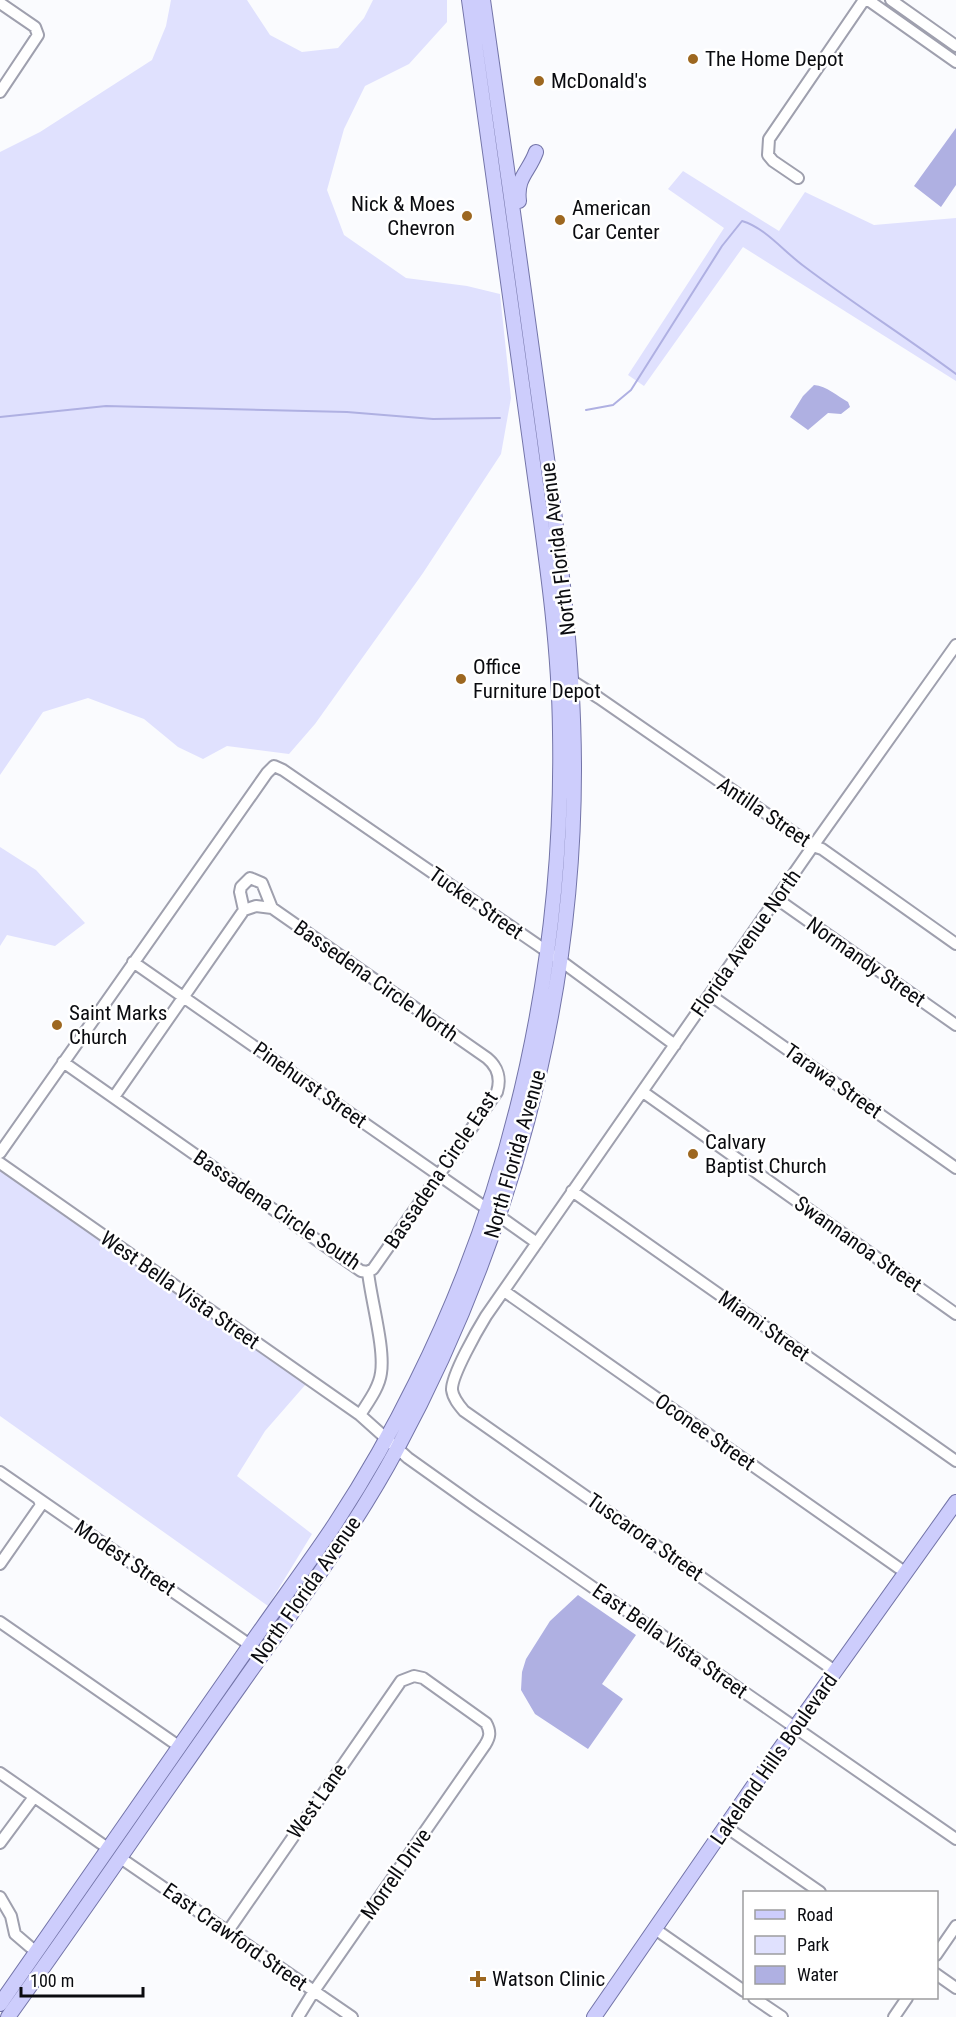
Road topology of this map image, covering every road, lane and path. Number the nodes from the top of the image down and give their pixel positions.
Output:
1 (469, 0) edge
2 (483, 0) edge
3 (866, 0) edge
4 (891, 0) edge
5 (0, 3) edge
6 (956, 46) edge
7 (956, 62) edge
8 (0, 92) edge
9 (536, 152) dead end
10 (798, 178) dead end
11 (518, 253) junction
12 (515, 333) junction
13 (546, 452) junction
14 (534, 468) junction
15 (562, 578) junction
16 (552, 613) junction
17 (956, 645) edge
18 (572, 681) junction
19 (573, 739) junction
20 (813, 846) junction
21 (777, 899) junction
22 (272, 908) junction
23 (244, 910) junction
24 (956, 944) edge
25 (547, 952) junction
26 (561, 961) junction
27 (133, 962) junction
28 (710, 995) junction
29 (183, 996) junction
30 (956, 1025) edge
31 (675, 1045) junction
32 (63, 1062) junction
33 (493, 1064) joint
34 (643, 1092) junction
35 (114, 1097) junction
36 (0, 1153) edge
37 (0, 1163) edge
38 (956, 1168) edge
39 (438, 1175) junction
40 (572, 1191) junction
41 (486, 1208) junction
42 (499, 1216) junction
43 (537, 1243) junction
44 (368, 1272) junction
45 (504, 1291) junction
46 (956, 1314) edge
47 (360, 1415) junction
48 (387, 1437) junction
49 (398, 1447) junction
50 (956, 1461) edge
51 (0, 1472) edge
52 (39, 1500) junction
53 (956, 1502) edge
54 (0, 1564) edge
55 (906, 1573) junction
56 (0, 1622) edge
57 (250, 1645) junction
58 (835, 1671) junction
59 (212, 1726) junction
60 (795, 1728) junction
61 (490, 1731) joint
62 (180, 1747) junction
63 (0, 1773) edge
64 (34, 1797) junction
65 (726, 1827) junction
66 (956, 1839) edge
67 (0, 1843) edge
68 (114, 1853) junction
69 (817, 1891) edge
70 (0, 1897) edge
71 (956, 1926) edge
72 (655, 1929) junction
73 (228, 1931) junction
74 (36, 1952) junction
75 (938, 1952) edge
76 (938, 1975) edge
77 (956, 1988) edge
78 (743, 1990) edge
79 (314, 1991) junction
80 (755, 1999) edge
81 (906, 1999) edge
82 (0, 2004) edge
83 (8, 2017) edge
84 (298, 2017) edge
85 (352, 2017) edge
86 (594, 2017) edge
87 (782, 2017) edge
88 (894, 2017) edge

1 - 12 main road, North Florida Avenue
2 - 11 main road, North Florida Avenue
3 - 7 street
3 - 10 street
4 - 6 street
5 - 8 street
9 - 11 main road
11 - 13 main road, North Florida Avenue
12 - 13 main road
12 - 14 main road, North Florida Avenue
13 - 15 main road, North Florida Avenue
14 - 15 main road
14 - 16 main road, North Florida Avenue
15 - 18 main road, North Florida Avenue
16 - 19 main road
16 - 25 main road, North Florida Avenue
17 - 20 street, Florida Avenue North
18 - 19 main road, North Florida Avenue
18 - 20 street, Antilla Street
19 - 26 main road, North Florida Avenue
20 - 21 street, Florida Avenue North
20 - 24 street, Antilla Street
21 - 28 street, Florida Avenue North
21 - 30 street, Normandy Street
22 - 23 street, Bassedena Circle North
22 - 23 street
22 - 33 street, Bassedena Circle North
23 - 29 street
25 - 26 street, Tucker Street
25 - 27 street, Tucker Street
25 - 41 main road, North Florida Avenue
26 - 31 street, Tucker Street
26 - 42 main road, North Florida Avenue
27 - 29 street, Pinehurst Street
27 - 32 street
28 - 31 street, Florida Avenue North
28 - 38 street, Tarawa Street
29 - 35 street
29 - 39 street, Pinehurst Street
31 - 34 street, Florida Avenue North
32 - 35 street, Bassadena Circle South
32 - 36 street
33 - 39 street, Bassadena Circle East
34 - 40 street, Florida Avenue North
34 - 46 street, Swannanoa Street
35 - 44 street, Bassadena Circle South
37 - 47 street, West Bella Vista Street
39 - 41 street, Pinehurst Street
39 - 44 street, Bassadena Circle East
40 - 43 street, Florida Avenue North
40 - 50 street, Miami Street
41 - 48 main road, North Florida Avenue
42 - 43 street
42 - 49 main road, North Florida Avenue
43 - 45 street, North Florida Avenue
44 - 47 street, Bassadena Circle South
45 - 55 street, Oconee Street
45 - 58 street, Tuscarora Street
47 - 48 street, West Bella Vista Street
48 - 49 street, East Bella Vista Street
48 - 57 main road, North Florida Avenue
49 - 59 main road, North Florida Avenue
49 - 60 street, East Bella Vista Street
51 - 52 street, Modest Street
52 - 54 street
52 - 57 street, Modest Street
53 - 55 main road, Lakeland Hills Boulevard
55 - 58 main road, Lakeland Hills Boulevard
56 - 62 street
57 - 59 main road
57 - 62 main road, North Florida Avenue
58 - 60 main road, Lakeland Hills Boulevard
59 - 68 main road, North Florida Avenue
60 - 65 main road, Lakeland Hills Boulevard
60 - 66 street, East Bella Vista Street
61 - 73 street, West Lane
61 - 79 street, Morrell Drive
62 - 68 main road, North Florida Avenue
63 - 64 street, East Crawford Street
64 - 67 street
64 - 68 street, East Crawford Street
65 - 69 street
65 - 72 main road, Lakeland Hills Boulevard
68 - 73 street, East Crawford Street
68 - 74 main road, North Florida Avenue
68 - 83 main road
70 - 74 street
71 - 75 street
72 - 78 street
72 - 86 main road, Lakeland Hills Boulevard
73 - 79 street, East Crawford Street
74 - 82 main road, North Florida Avenue
76 - 77 street
79 - 84 street, Morrell Drive
79 - 85 street, East Crawford Street
80 - 87 street
81 - 88 street

